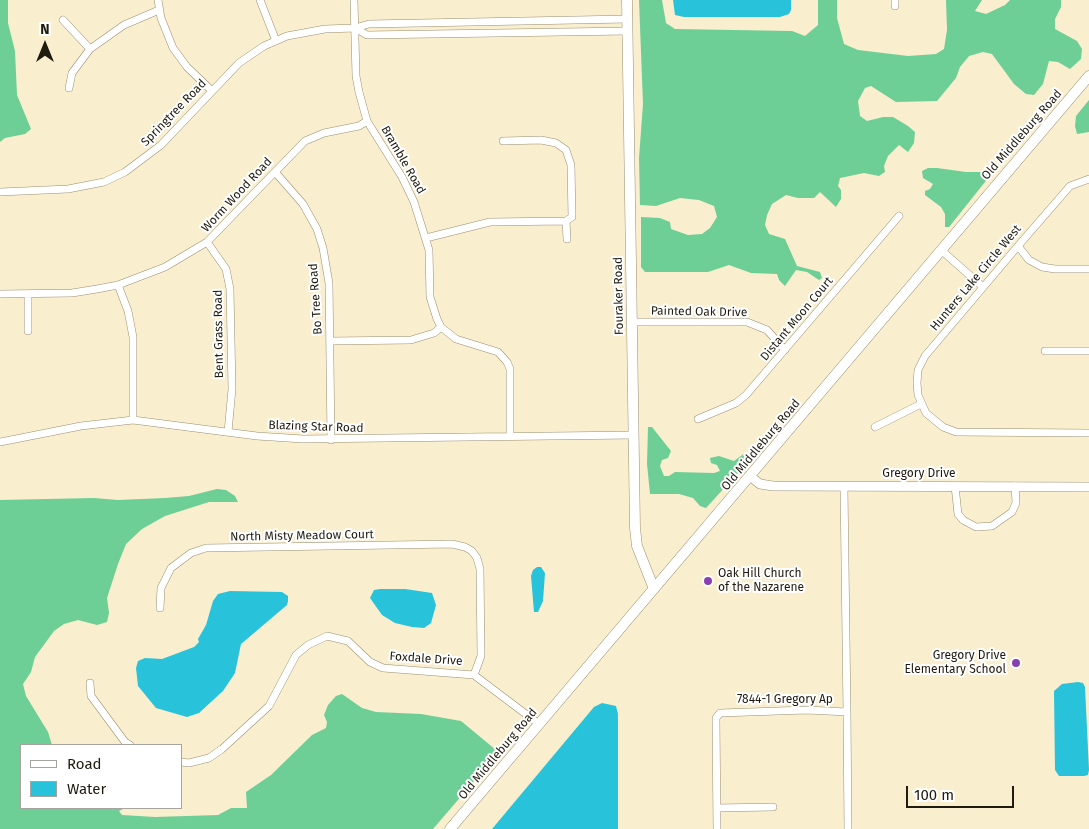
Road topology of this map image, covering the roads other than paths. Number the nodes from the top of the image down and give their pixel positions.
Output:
1 (158, 0) edge
2 (260, 0) edge
3 (354, 0) edge
4 (627, 0) edge
5 (159, 10) junction
6 (627, 19) junction
7 (63, 20) dead end
8 (355, 28) junction
9 (628, 31) junction
10 (276, 40) junction
11 (90, 49) junction
12 (1089, 76) edge
13 (69, 88) dead end
14 (211, 90) junction
15 (367, 121) junction
16 (503, 141) dead end
17 (274, 172) junction
18 (1085, 180) edge
19 (0, 192) edge
20 (899, 216) dead end
21 (566, 221) junction
22 (426, 238) junction
23 (567, 239) dead end
24 (207, 242) junction
25 (1018, 246) junction
26 (941, 250) junction
27 (1089, 269) edge
28 (118, 285) junction
29 (983, 287) junction
30 (0, 294) edge
31 (28, 294) junction
32 (632, 322) junction
33 (442, 327) junction
34 (28, 331) dead end
35 (330, 342) junction
36 (785, 350) junction
37 (1045, 351) dead end
38 (1089, 351) edge
39 (921, 404) junction
40 (698, 419) dead end
41 (134, 420) junction
42 (875, 427) dead end
43 (228, 432) junction
44 (1089, 434) edge
45 (634, 436) junction
46 (510, 438) junction
47 (331, 440) junction
48 (0, 442) edge
49 (751, 477) junction
50 (954, 486) junction
51 (1015, 486) junction
52 (1089, 486) edge
53 (844, 487) junction
54 (654, 589) junction
55 (160, 608) dead end
56 (474, 675) junction
57 (90, 683) dead end
58 (847, 712) junction
59 (539, 724) junction
60 (128, 744) edge
61 (182, 762) edge
62 (773, 807) dead end
63 (717, 808) junction
64 (450, 829) edge
65 (717, 829) edge
66 (848, 829) edge

1 - 5 street
2 - 10 street
3 - 8 street, Bramble Road
4 - 6 main road, Fouraker Road
5 - 11 street
5 - 14 street
6 - 8 street, Springtree Road
6 - 9 main road, Fouraker Road
7 - 11 street
8 - 9 street, Springtree Road
8 - 10 street, Springtree Road
8 - 15 street, Bramble Road
9 - 32 main road, Fouraker Road
10 - 14 street, Springtree Road
11 - 13 street
12 - 26 main road, Old Middleburg Road
14 - 19 street, Springtree Road
15 - 17 street, Worm Wood Road
15 - 22 street, Bramble Road
16 - 21 street
17 - 24 street, Worm Wood Road
17 - 35 street, Bo Tree Road
18 - 25 street, Hunters Lake Circle West
20 - 36 street, Distant Moon Court
21 - 22 street
21 - 23 street
22 - 33 street, Bramble Road
24 - 28 street, Worm Wood Road
24 - 43 street, Bent Grass Road
25 - 27 street
25 - 29 street, Hunters Lake Circle West
26 - 29 street
26 - 49 main road, Old Middleburg Road
28 - 31 street, Worm Wood Road
28 - 41 street
29 - 39 street, Hunters Lake Circle West
30 - 31 street, Worm Wood Road
31 - 34 street
32 - 36 street, Painted Oak Drive
32 - 45 main road, Fouraker Road
33 - 35 street
33 - 46 street
35 - 47 street, Bo Tree Road
36 - 40 street, Distant Moon Court
37 - 38 street
39 - 42 street
39 - 44 street
41 - 43 street, Blazing Star Road
41 - 48 street, Blazing Star Road
43 - 47 street, Blazing Star Road
45 - 46 street, Blazing Star Road
45 - 54 main road, Fouraker Road
46 - 47 street, Blazing Star Road
49 - 53 street, Gregory Drive
49 - 54 main road, Old Middleburg Road
50 - 51 street, Gregory Drive
50 - 51 street
50 - 53 street, Gregory Drive
51 - 52 street, Gregory Drive
53 - 58 street, 7844-1 Gregory Ap
54 - 59 main road, Old Middleburg Road
55 - 56 street, North Misty Meadow Court
56 - 59 street, Foxdale Drive
56 - 61 street, Foxdale Drive
57 - 60 street
58 - 63 street, 7844-1 Gregory Ap
58 - 66 street, 7844-1 Gregory Ap
59 - 64 main road, Old Middleburg Road
62 - 63 street
63 - 65 street, 7844-1 Gregory Ap

